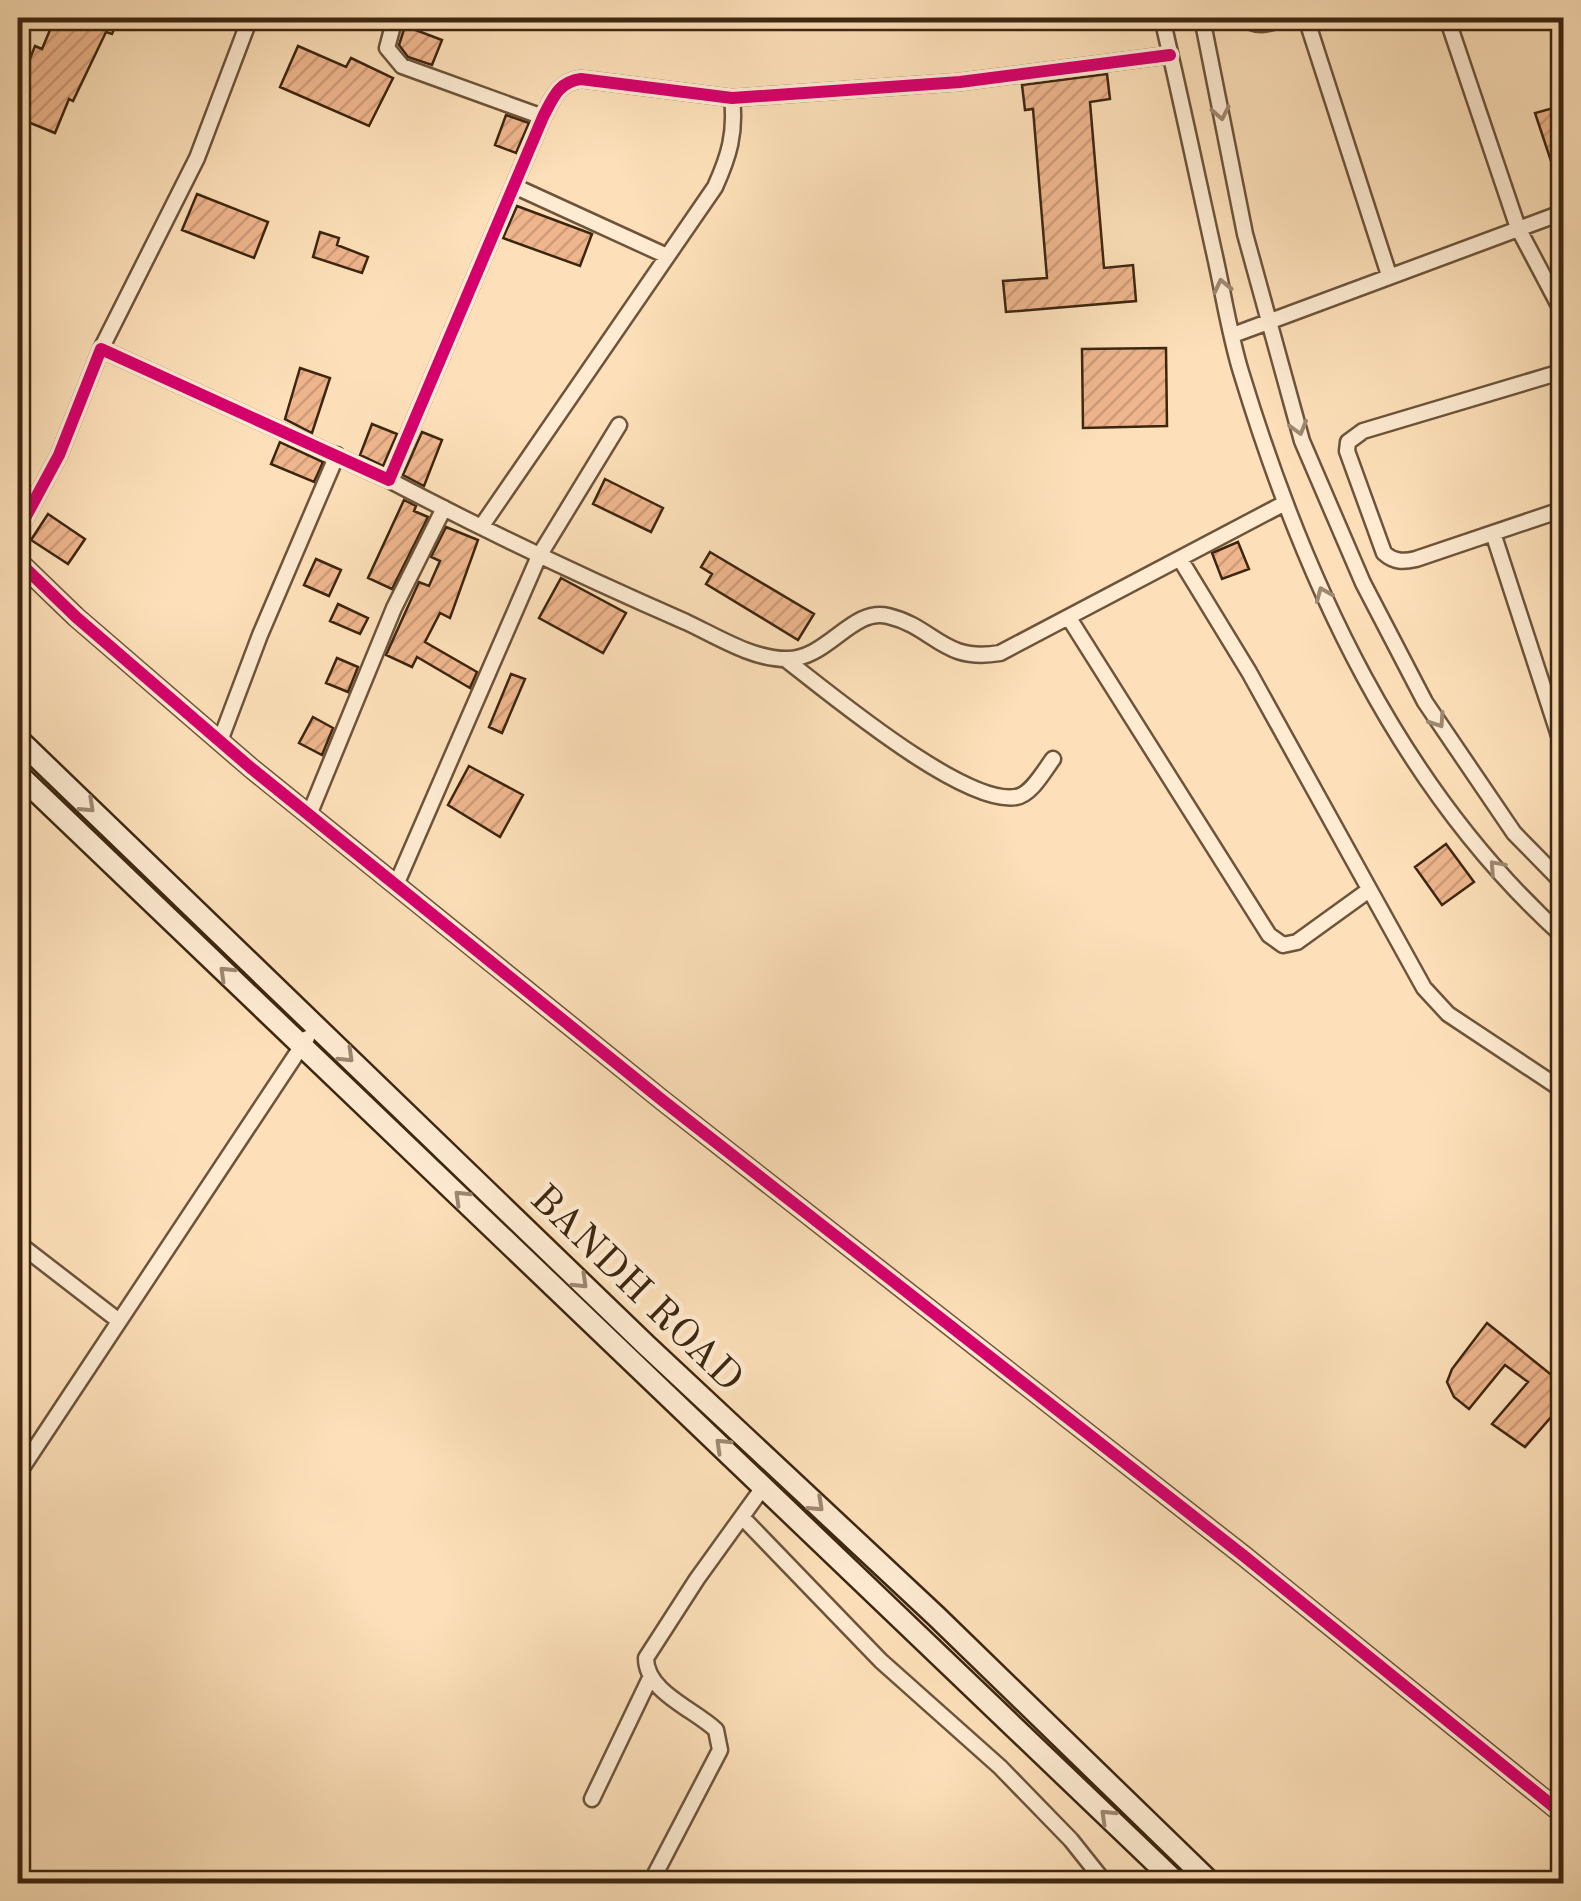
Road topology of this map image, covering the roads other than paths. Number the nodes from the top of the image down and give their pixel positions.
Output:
1 (250, 18) edge
2 (395, 18) edge
3 (1162, 18) edge
4 (1202, 18) edge
5 (1244, 18) edge
6 (1288, 18) edge
7 (1306, 18) edge
8 (1447, 18) edge
9 (1170, 56) junction
10 (732, 98) junction
11 (543, 117) junction
12 (514, 186) junction
13 (1564, 212) edge
14 (1518, 228) junction
15 (668, 256) junction
16 (1390, 276) junction
17 (1564, 315) edge
18 (1270, 323) junction
19 (1233, 336) junction
20 (101, 349) junction
21 (1564, 372) edge
22 (620, 425) dead end
23 (337, 455) junction
24 (389, 480) junction
25 (1285, 503) junction
26 (444, 508) junction
27 (1564, 509) edge
28 (481, 527) junction
29 (18, 531) edge
30 (1494, 533) junction
31 (539, 556) junction
32 (1180, 559) junction
33 (18, 561) edge
34 (1069, 618) junction
35 (785, 660) junction
36 (18, 739) edge
37 (220, 741) junction
38 (1564, 752) edge
39 (1053, 759) dead end
40 (18, 774) edge
41 (309, 814) junction
42 (1564, 884) edge
43 (396, 885) junction
44 (1369, 890) junction
45 (1564, 937) edge
46 (317, 1026) junction
47 (302, 1045) junction
48 (1564, 1091) edge
49 (18, 1243) edge
50 (119, 1321) junction
51 (18, 1474) edge
52 (764, 1486) junction
53 (742, 1517) junction
54 (650, 1678) junction
55 (592, 1799) dead end
56 (1564, 1815) edge
57 (650, 1884) edge
58 (1106, 1884) edge
59 (1178, 1884) edge
60 (1212, 1884) edge

1 - 20 street
2 - 11 street
3 - 9 street
4 -> 18 street
5 - 6 street
7 - 16 street
8 - 14 street
9 - 10 street
19 -> 9 street
10 - 11 street
10 - 15 street
11 - 12 street
12 - 15 street
12 - 24 street
13 - 14 street
14 - 16 street
14 - 17 street
15 - 28 street
16 - 18 street
18 - 19 street
18 -> 42 street
19 - 25 street
20 - 23 street
20 - 29 street
21 - 30 street
22 - 31 street
23 - 24 street
23 - 37 street
24 - 26 street
25 - 32 street
45 -> 25 street
26 - 28 street
26 - 41 street
27 - 30 street
28 - 31 street
30 - 38 street
31 - 35 street
31 - 43 street
32 - 34 street
32 - 44 street
33 - 37 street
34 - 35 street
34 - 44 street
35 - 39 street
36 -> 46 main road, BANDH ROAD
37 - 41 street
47 -> 40 main road, BANDH ROAD
41 - 43 street
43 - 56 street
44 - 48 street
46 - 47 street
46 -> 60 main road, BANDH ROAD
47 - 50 street
52 -> 47 main road, BANDH ROAD
49 - 50 street
50 - 51 street
52 - 53 street
59 -> 52 main road, BANDH ROAD
53 - 54 street
53 - 58 street
54 - 55 street
54 - 57 street

